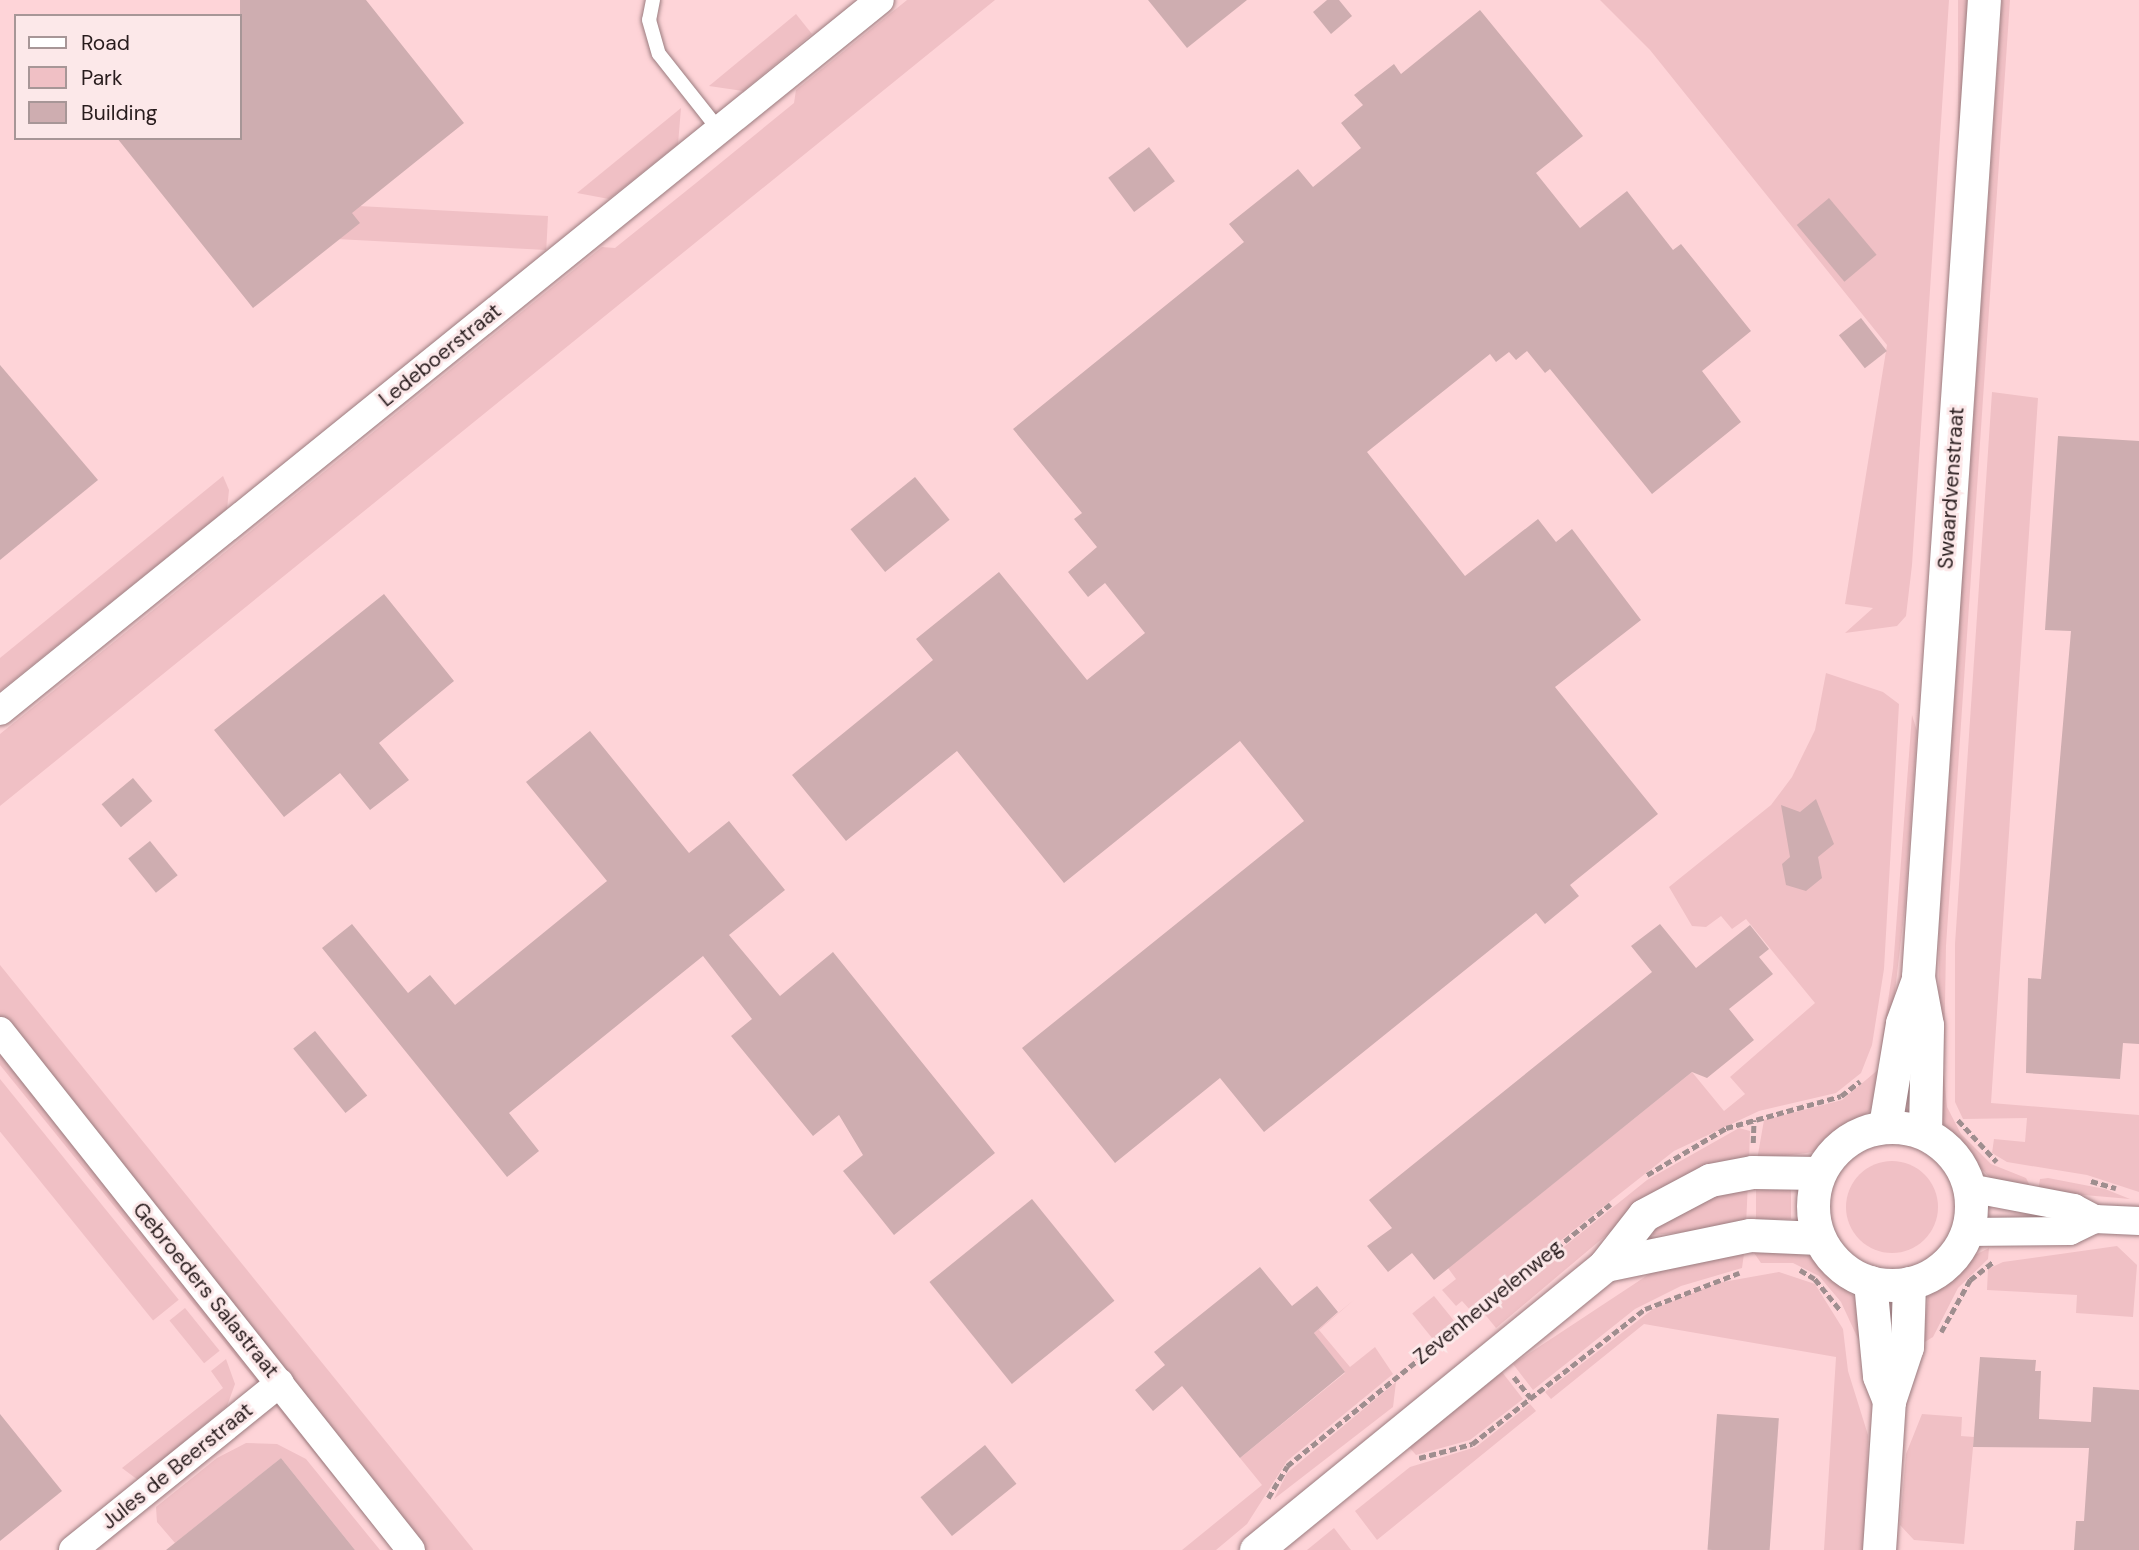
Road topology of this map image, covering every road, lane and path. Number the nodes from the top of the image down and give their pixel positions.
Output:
1 (653, 0) edge
2 (880, 0) edge
3 (1984, 0) edge
4 (719, 130) junction
5 (0, 711) edge
6 (1919, 976) junction
7 (0, 1031) edge
8 (1867, 1071) dead end
9 (1953, 1112) dead end
10 (1885, 1126) junction
11 (1925, 1133) junction
12 (2007, 1166) dead end
13 (1819, 1173) junction
14 (1643, 1177) dead end
15 (1969, 1188) junction
16 (1615, 1200) dead end
17 (2095, 1219) junction
18 (2139, 1222) edge
19 (1967, 1232) junction
20 (1819, 1238) junction
21 (1605, 1265) junction
22 (1750, 1269) dead end
23 (1870, 1282) junction
24 (1909, 1283) junction
25 (280, 1383) junction
26 (1889, 1401) junction
27 (1412, 1462) dead end
28 (1265, 1509) dead end
29 (73, 1550) edge
30 (411, 1550) edge
31 (1256, 1550) edge
32 (1879, 1550) edge

1 - 4 lane
2 - 4 street, Ledeboerstraat
3 - 6 street, Swaardvenstraat
4 - 5 street, Ledeboerstraat
6 - 10 street, Swaardvenstraat
6 - 11 street, Swaardvenstraat
7 - 25 street, Gebroeders Salastraat
8 - 14 path
9 - 12 path
10 - 11 street
10 - 13 street
11 - 15 street
13 - 20 street
13 - 21 street, Zevenheuvelenweg
15 - 17 street
15 - 19 street
16 - 28 path, Zevenheuvelenweg
17 - 18 street
17 - 19 street
19 - 24 street
20 - 21 street, Zevenheuvelenweg
20 - 23 street
21 - 31 street, Zevenheuvelenweg
22 - 27 path
23 - 24 street
23 - 26 street
24 - 26 street
25 - 29 street, Jules de Beerstraat
25 - 30 street, Gebroeders Salastraat
26 - 32 street

